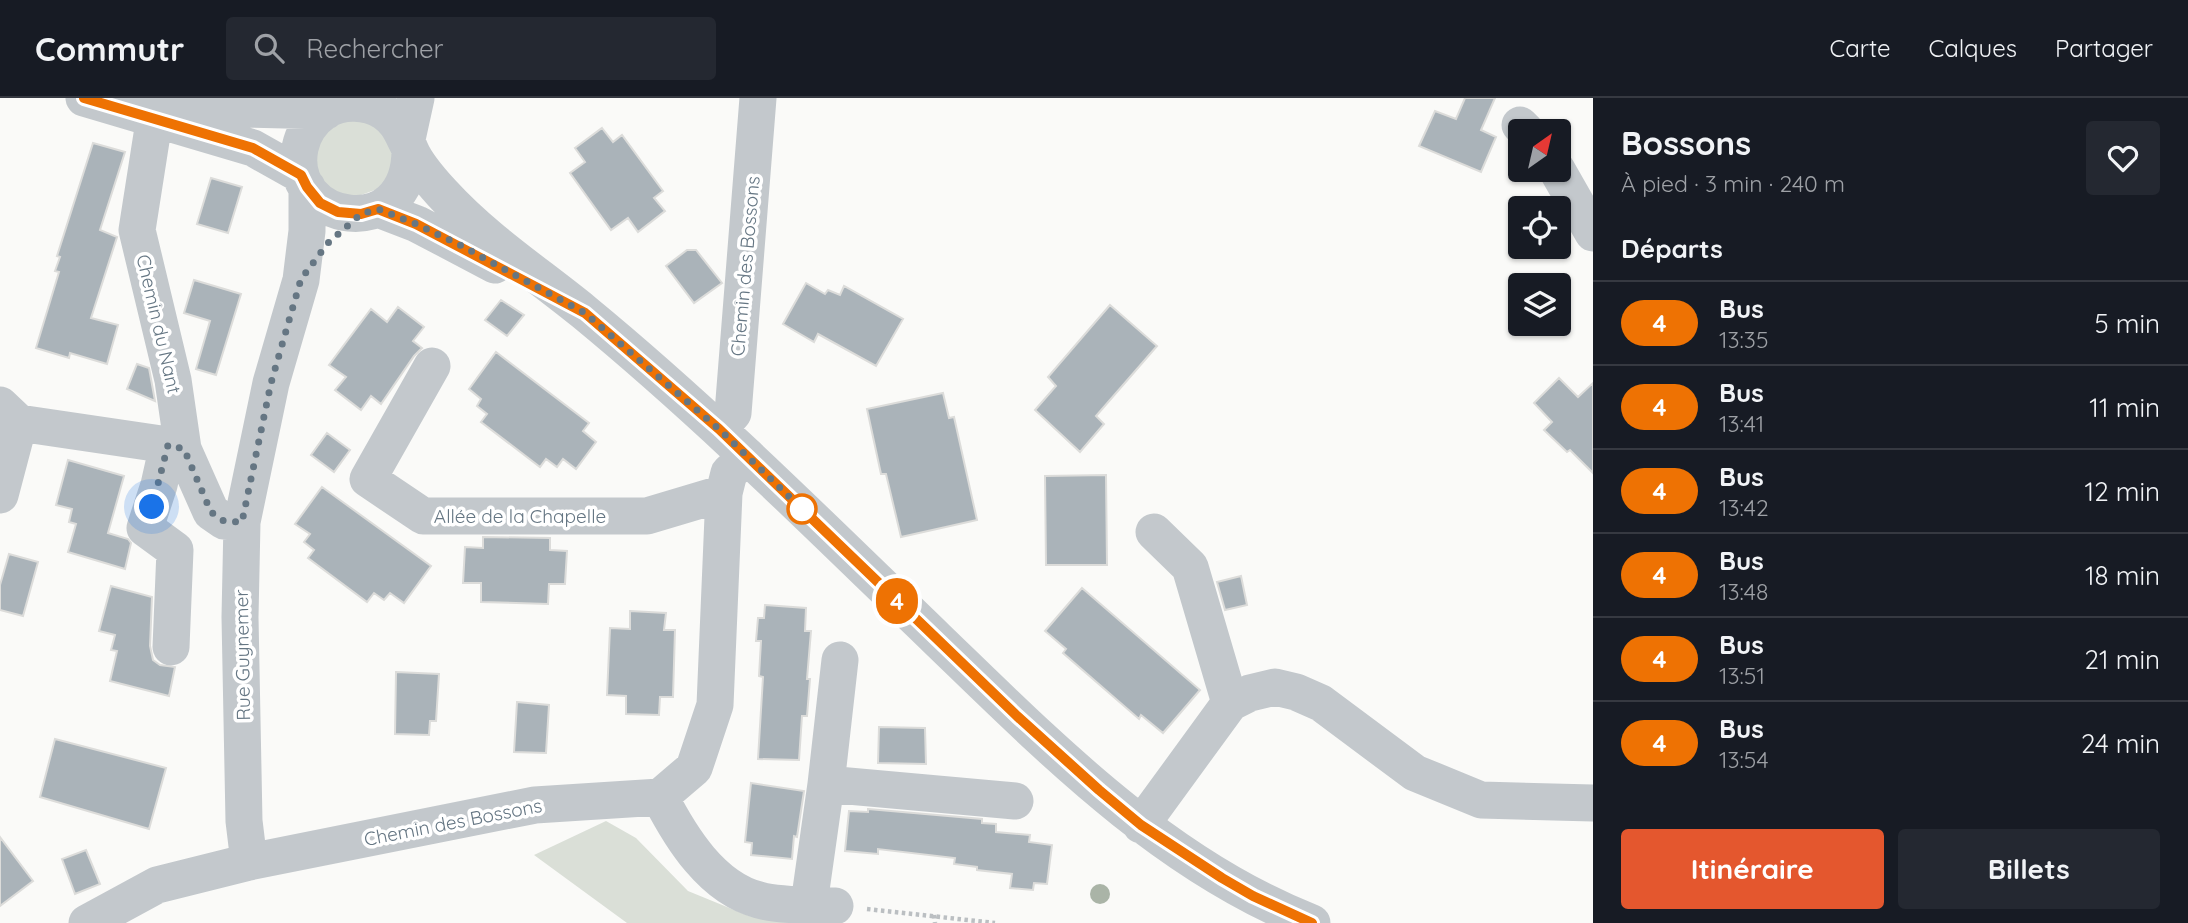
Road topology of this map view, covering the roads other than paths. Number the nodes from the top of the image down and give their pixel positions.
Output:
1 (84, 98) edge
2 (416, 98) edge
3 (758, 98) edge
4 (162, 105) edge
5 (337, 105) edge
6 (408, 145) junction
7 (304, 181) junction
8 (1564, 182) edge
9 (370, 212) junction
10 (1593, 233) edge
11 (301, 279) junction
12 (585, 313) junction
13 (432, 366) dead end
14 (9, 414) edge
15 (719, 429) junction
16 (176, 447) junction
17 (747, 456) junction
18 (724, 492) junction
19 (0, 495) edge
20 (242, 522) junction
21 (1154, 532) dead end
22 (171, 647) dead end
23 (840, 660) dead end
24 (1230, 703) junction
25 (826, 784) junction
26 (660, 797) junction
27 (1015, 801) dead end
28 (1593, 803) edge
29 (1141, 825) junction
30 (249, 862) junction
31 (87, 923) edge
32 (1311, 923) edge

1 - 4 street
2 - 6 street
3 - 15 street, Chemin des Bossons
4 - 5 street
4 - 7 street
4 - 16 street, Chemin du Nant
5 - 6 street
5 - 7 street
6 - 9 street
6 - 12 street
7 - 9 street
7 - 11 street, Rue Guynemer
8 - 10 street
9 - 11 street, Rue Guynemer
9 - 12 street
11 - 20 street, Rue Guynemer
12 - 15 street
13 - 18 street, Allée de la Chapelle
14 - 16 street
14 - 19 street
15 - 17 street
16 - 20 street, Chemin du Nant
16 - 22 street
17 - 18 street
17 - 29 street
18 - 26 street
20 - 30 street, Rue Guynemer
21 - 24 street
23 - 25 street
24 - 28 street
24 - 29 street
25 - 26 street
25 - 27 street
26 - 30 street, Chemin des Bossons
29 - 32 street
30 - 31 street

